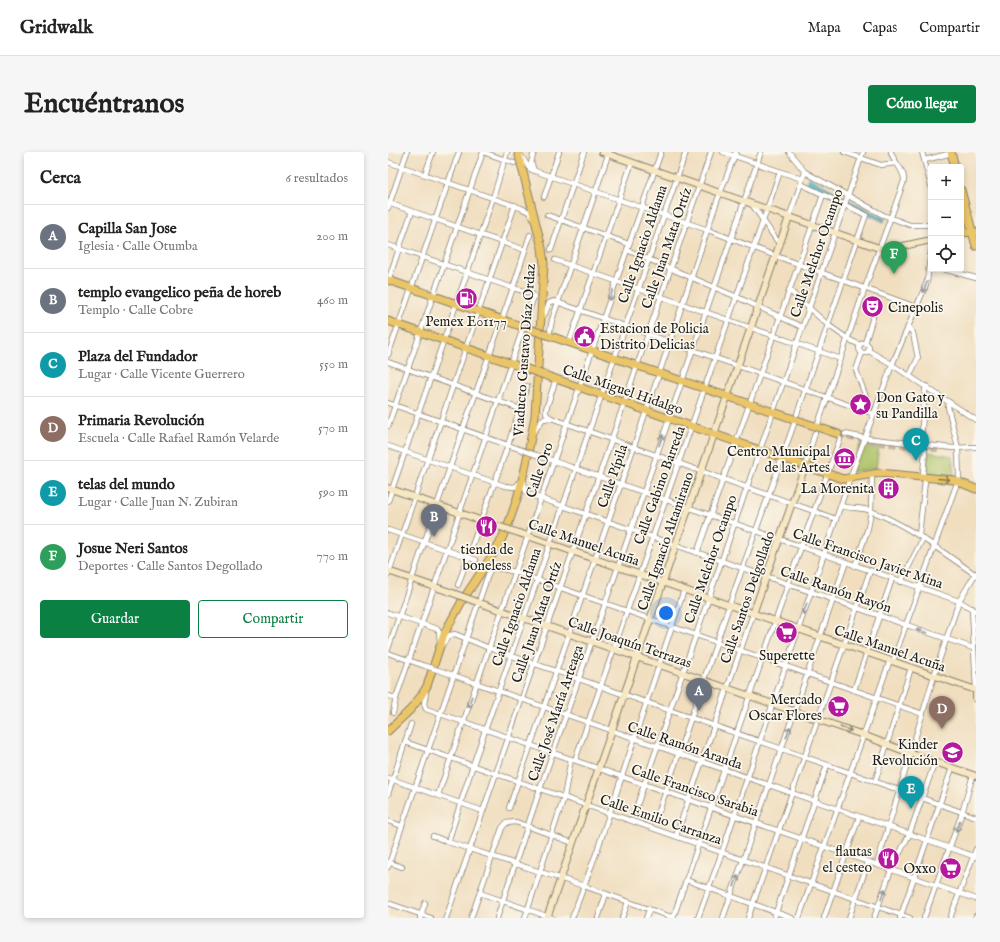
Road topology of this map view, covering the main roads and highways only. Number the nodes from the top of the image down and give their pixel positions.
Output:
1 (518, 152) edge
2 (952, 153) edge
3 (954, 164) edge
4 (964, 200) edge
5 (974, 231) edge
6 (964, 233) edge
7 (976, 246) edge
8 (388, 280) edge
9 (388, 321) edge
10 (841, 436) tunnel mouth
11 (976, 489) edge
12 (388, 731) edge

1 - 12 main road, Viaducto Gustavo Díaz Ordaz
2 - 3 main road
4 - 5 main road
5 - 6 main road
5 - 7 main road
8 - 10 main road, bridge
9 -> 11 main road, Calle Miguel Hidalgo, bridge

